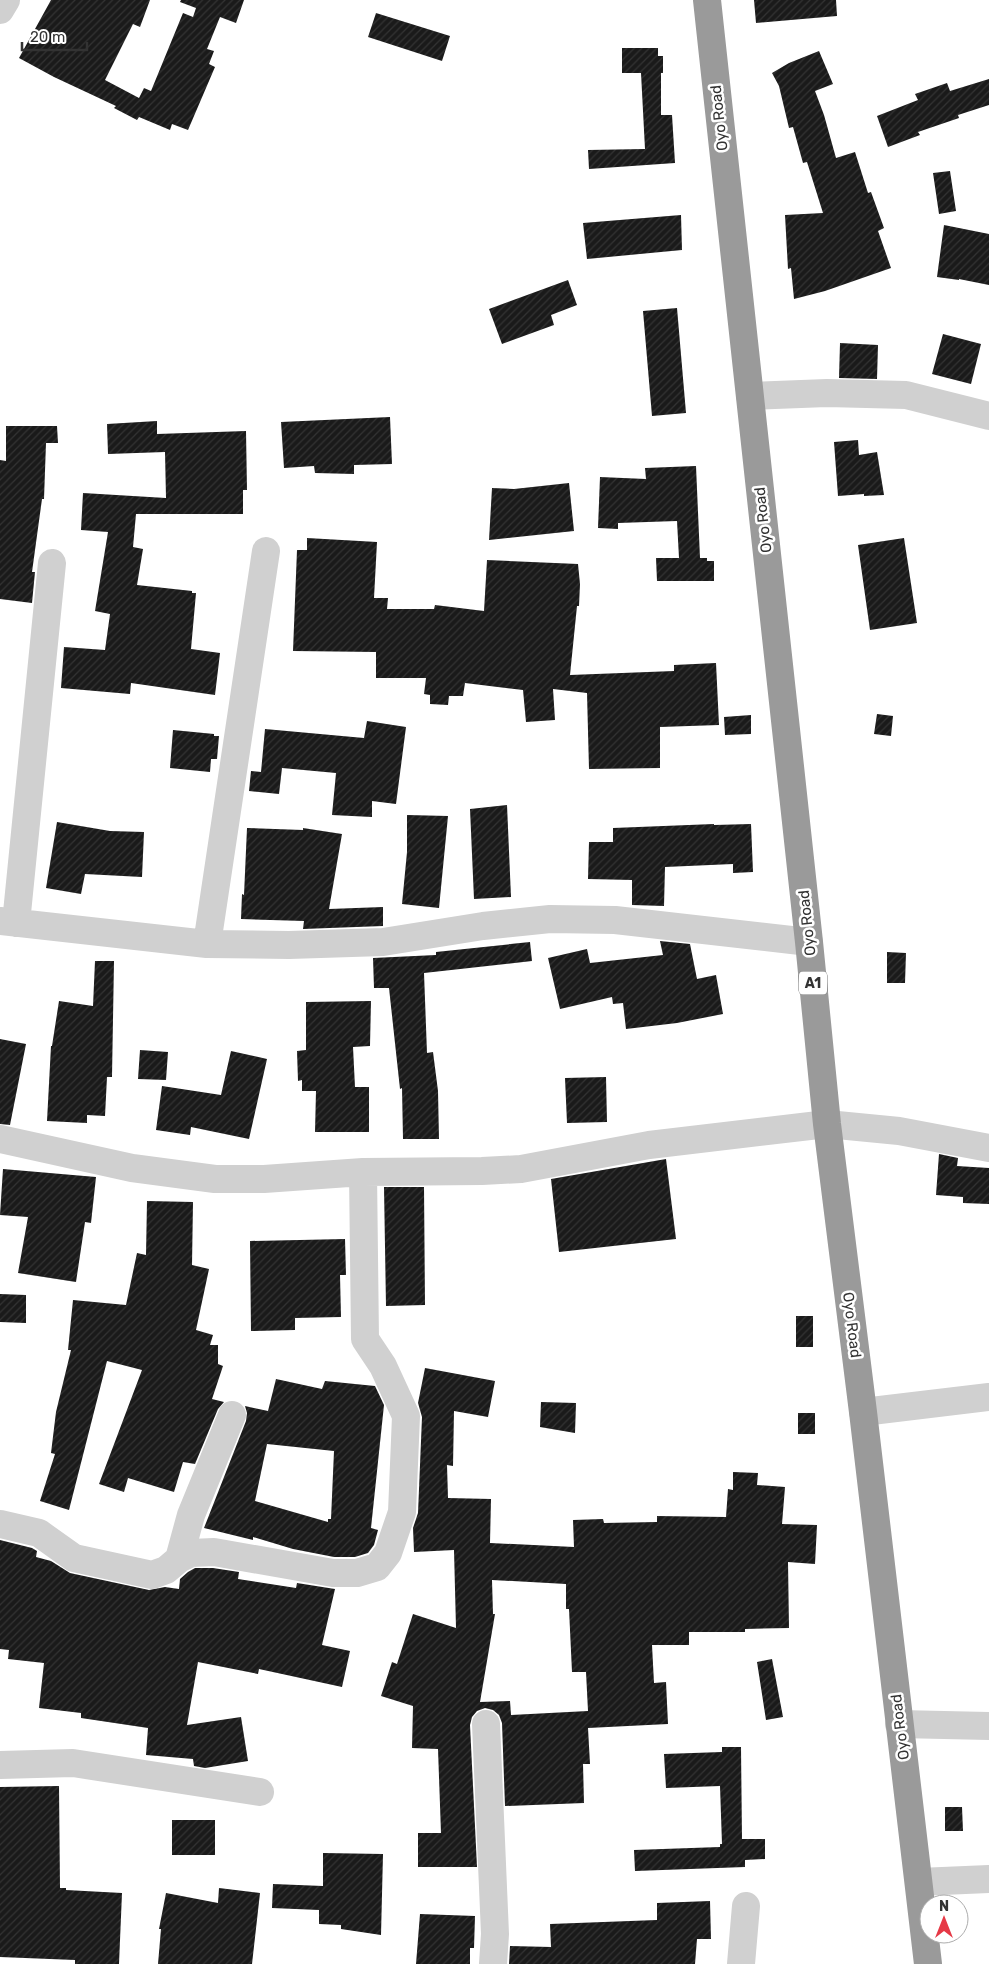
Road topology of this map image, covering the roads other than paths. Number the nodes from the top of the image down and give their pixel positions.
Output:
1 (6, 0) edge
2 (708, 0) edge
3 (0, 10) edge
4 (750, 396) junction
5 (989, 416) edge
6 (266, 551) dead end
7 (52, 563) dead end
8 (8, 922) edge
9 (809, 942) junction
10 (207, 944) junction
11 (827, 1124) junction
12 (0, 1139) edge
13 (989, 1148) edge
14 (363, 1172) junction
15 (989, 1397) edge
16 (863, 1412) junction
17 (232, 1415) dead end
18 (0, 1524) edge
19 (179, 1559) junction
20 (486, 1724) dead end
21 (899, 1724) junction
22 (989, 1726) edge
23 (0, 1765) edge
24 (260, 1792) dead end
25 (989, 1879) edge
26 (920, 1882) junction
27 (746, 1906) dead end
28 (494, 1964) edge
29 (741, 1964) edge
30 (928, 1964) edge

1 - 3 street
2 - 4 highway, Oyo Road / A1
4 - 5 street
4 - 9 highway, Oyo Road / A1
6 - 10 street
7 - 8 street
8 - 10 street
9 - 10 street
9 - 11 highway, Oyo Road / A1
11 - 13 street
11 - 14 street
11 - 16 highway, Oyo Road / A1
12 - 14 street
14 - 19 street
15 - 16 street
16 - 21 highway, Oyo Road / A1
17 - 19 street
18 - 19 street
20 - 28 street
21 - 22 street
21 - 26 highway, Oyo Road / A1
23 - 24 street
25 - 26 street
26 - 30 highway, Oyo Road / A1
27 - 29 street

